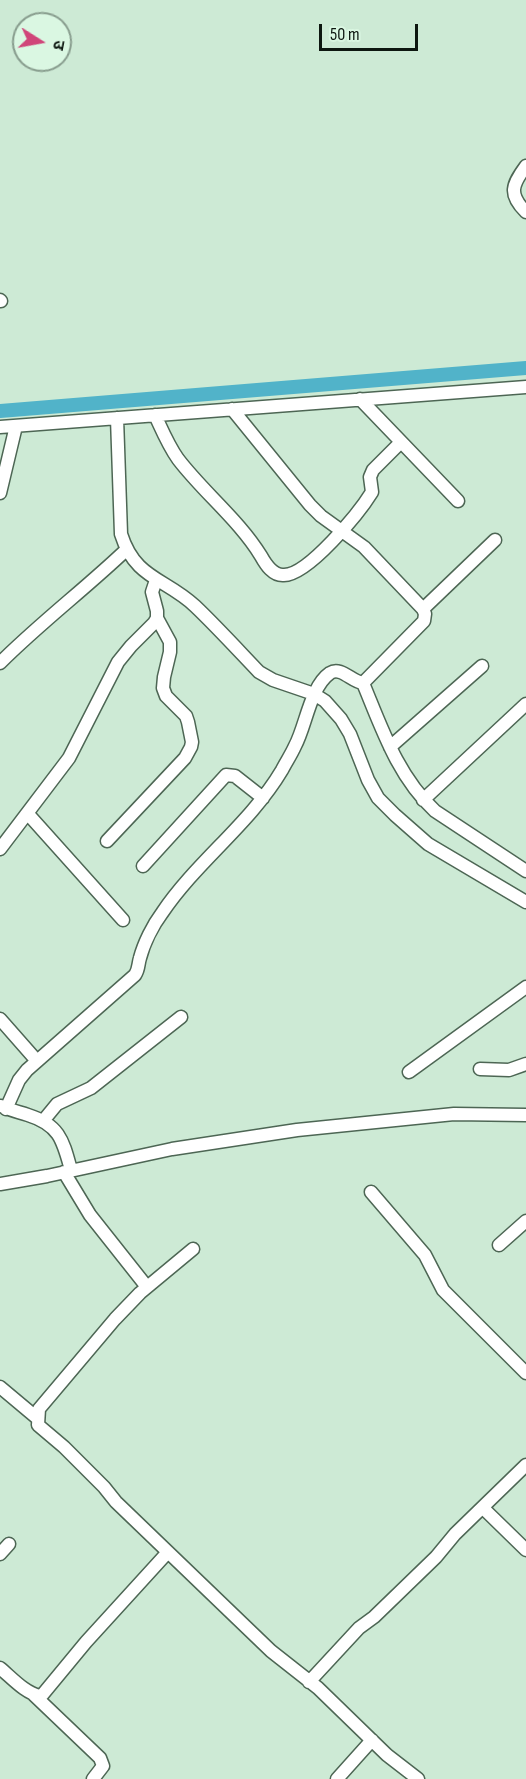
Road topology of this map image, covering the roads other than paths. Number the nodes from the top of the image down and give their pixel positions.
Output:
1 (526, 166) edge
2 (526, 212) edge
3 (526, 387) edge
4 (360, 399) junction
5 (232, 409) junction
6 (154, 415) junction
7 (117, 418) junction
8 (16, 426) junction
9 (0, 427) edge
10 (400, 443) junction
11 (0, 493) edge
12 (458, 501) dead end
13 (343, 531) junction
14 (495, 540) dead end
15 (126, 550) junction
16 (156, 580) junction
17 (423, 609) junction
18 (157, 618) junction
19 (0, 663) edge
20 (482, 666) dead end
21 (363, 683) junction
22 (319, 688) junction
23 (526, 704) edge
24 (390, 747) junction
25 (263, 798) junction
26 (423, 800) junction
27 (28, 814) junction
28 (107, 841) dead end
29 (0, 849) edge
30 (143, 866) dead end
31 (526, 871) edge
32 (526, 902) edge
33 (123, 920) dead end
34 (526, 987) edge
35 (181, 1017) dead end
36 (0, 1019) edge
37 (38, 1061) junction
38 (526, 1064) edge
39 (480, 1069) dead end
40 (409, 1072) dead end
41 (3, 1107) edge
42 (526, 1115) edge
43 (43, 1121) junction
44 (68, 1171) junction
45 (0, 1184) edge
46 (371, 1192) dead end
47 (526, 1221) edge
48 (499, 1245) dead end
49 (193, 1249) dead end
50 (147, 1287) junction
51 (526, 1373) edge
52 (0, 1387) edge
53 (37, 1418) junction
54 (526, 1466) edge
55 (483, 1508) junction
56 (9, 1544) dead end
57 (526, 1550) edge
58 (168, 1552) junction
59 (0, 1554) edge
60 (0, 1668) edge
61 (309, 1682) junction
62 (34, 1695) junction
63 (372, 1740) junction
64 (93, 1779) edge
65 (337, 1779) edge
66 (418, 1779) edge

1 - 2 street
3 - 4 street
4 - 5 street
4 - 10 street
5 - 6 street
5 - 13 street
6 - 7 street
6 - 13 street
7 - 8 street
7 - 15 street
8 - 9 street
8 - 11 street
10 - 12 street
10 - 13 street
13 - 17 street
14 - 17 street
15 - 16 street
15 - 19 street
16 - 18 street
16 - 22 street
17 - 21 street
18 - 27 street
18 - 28 street
20 - 24 street
21 - 22 street
21 - 24 street
22 - 25 street
22 - 32 street
23 - 26 street
24 - 26 street
25 - 30 street
25 - 37 street
26 - 31 street
27 - 29 street
27 - 33 street
34 - 40 street
35 - 43 street
36 - 37 street
37 - 41 street
38 - 39 street
41 - 43 street
42 - 44 street
43 - 44 street
44 - 45 street
44 - 50 street
46 - 51 street
47 - 48 street
49 - 50 street
50 - 53 street
52 - 53 street
53 - 58 street
54 - 55 street
55 - 57 street
55 - 61 street
56 - 59 street
58 - 61 street
58 - 62 street
60 - 62 street
61 - 63 street
62 - 64 street
63 - 65 street
63 - 66 street

